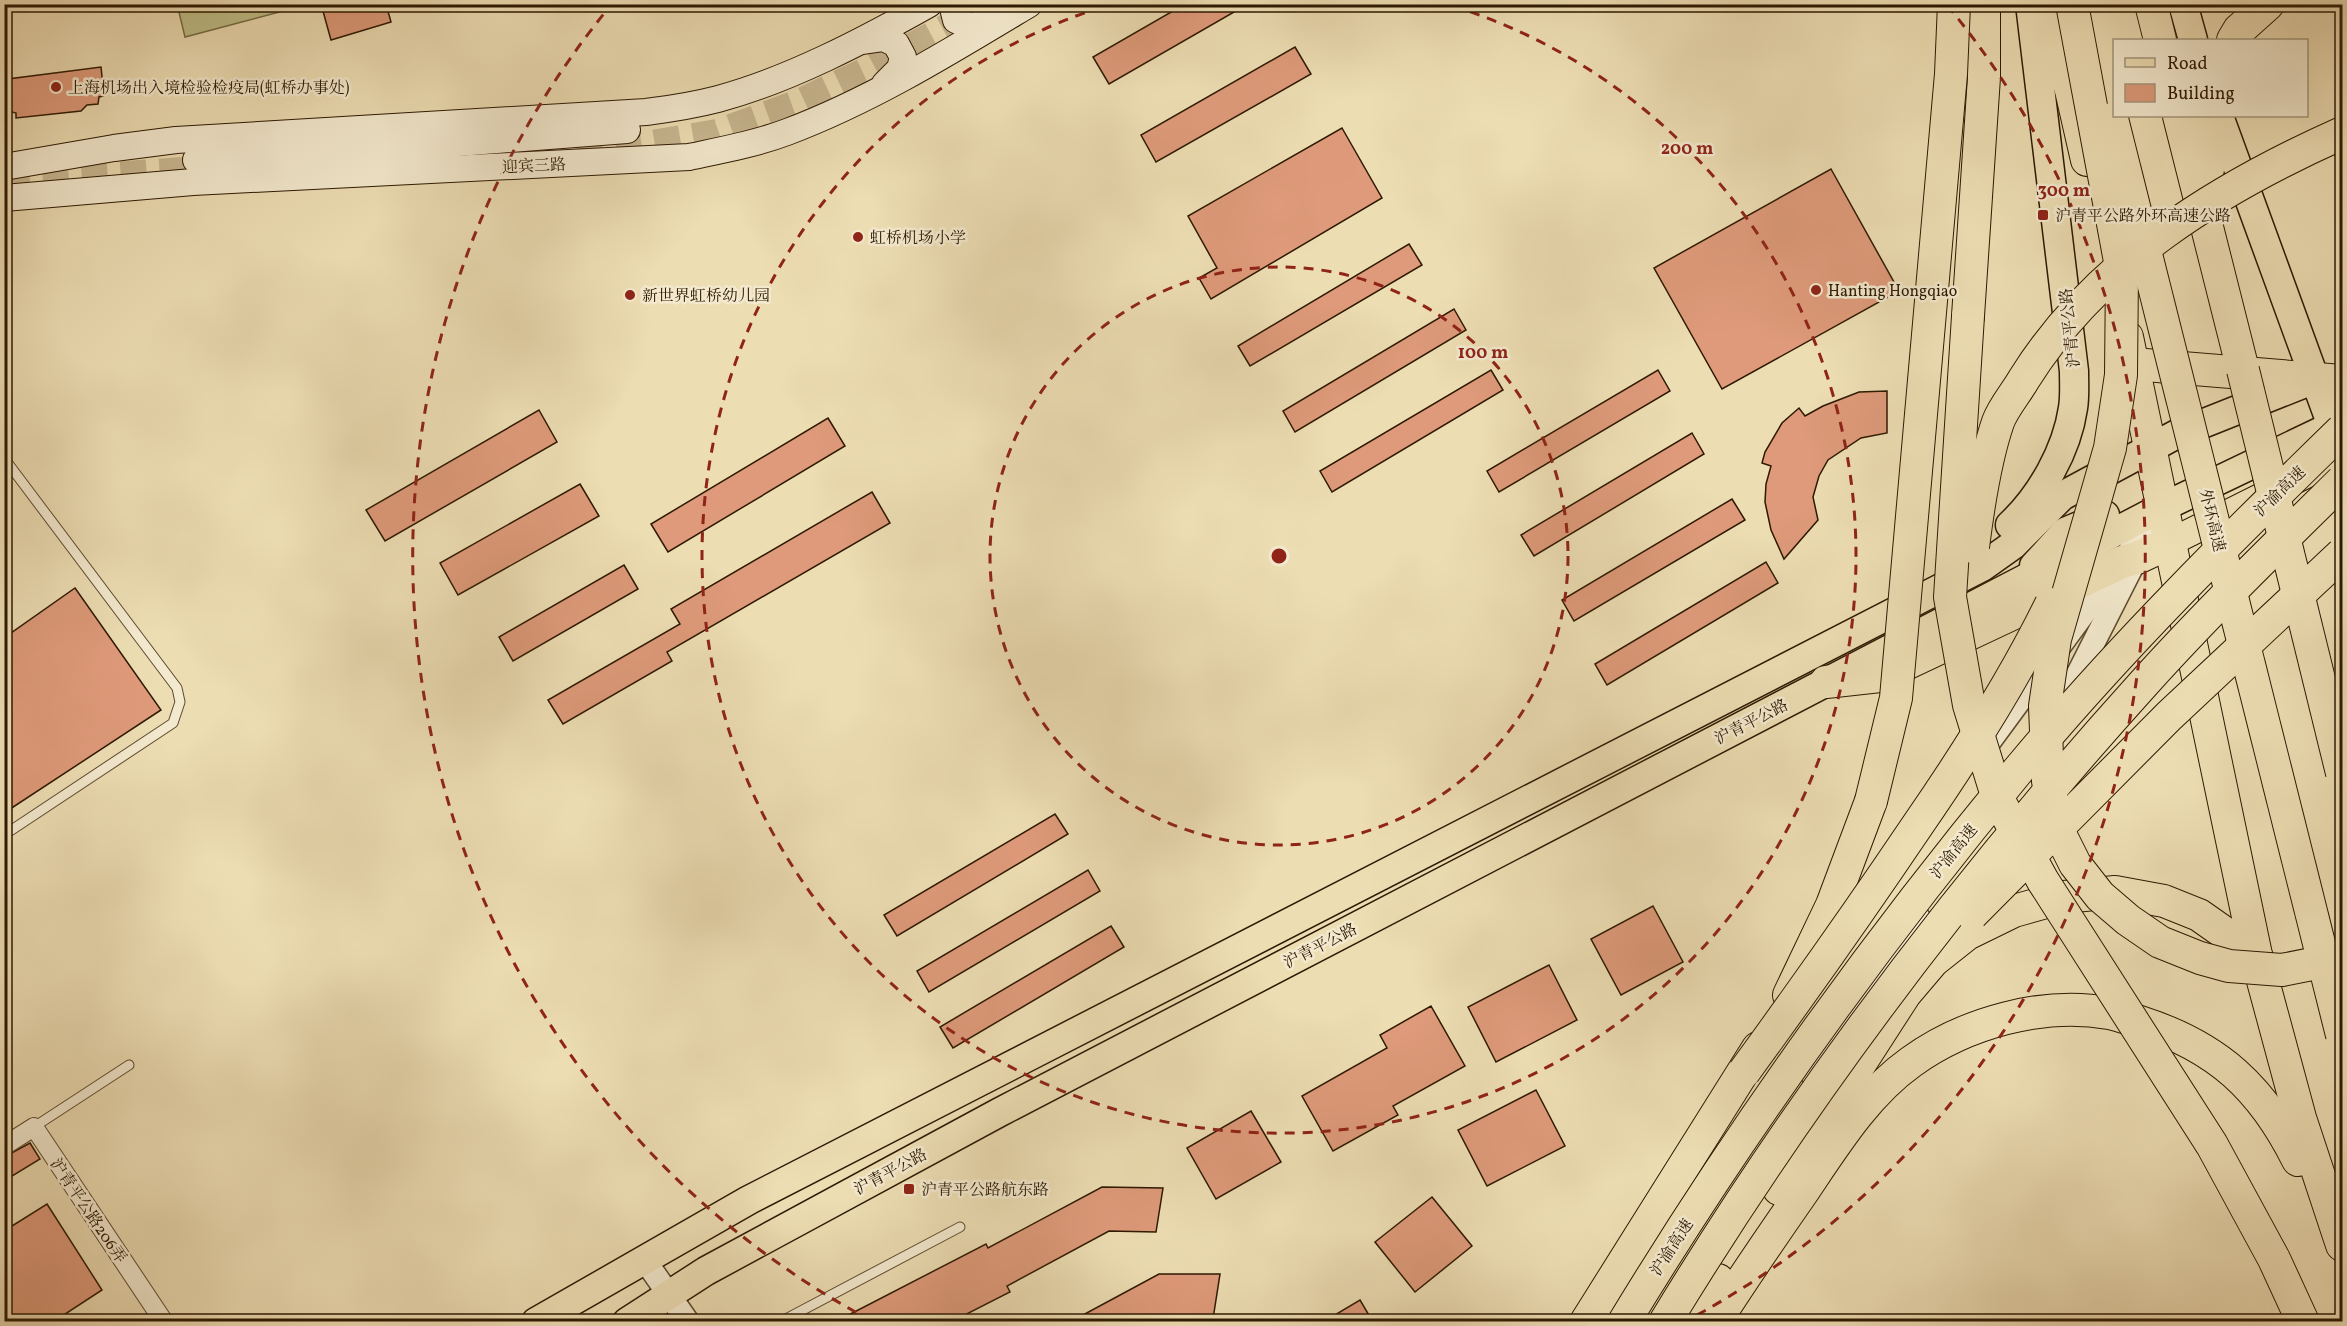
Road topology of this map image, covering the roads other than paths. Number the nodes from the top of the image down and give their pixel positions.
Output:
1 (929, 4) edge
2 (952, 4) edge
3 (1029, 4) edge
4 (1954, 4) edge
5 (1984, 4) edge
6 (2030, 4) edge
7 (2045, 4) edge
8 (2072, 4) edge
9 (2084, 4) edge
10 (2151, 4) edge
11 (2183, 4) edge
12 (2268, 4) edge
13 (991, 11) edge
14 (2160, 39) edge
15 (2193, 39) edge
16 (2234, 39) edge
17 (864, 40) junction
18 (862, 99) junction
19 (2179, 117) edge
20 (2206, 117) edge
21 (2220, 117) edge
22 (2343, 133) edge
23 (196, 160) tunnel mouth
24 (4, 167) edge
25 (4, 198) edge
26 (2133, 364) junction
27 (2243, 370) junction
28 (2333, 376) edge
29 (2340, 442) edge
30 (2151, 448) junction
31 (4, 458) edge
32 (2343, 496) edge
33 (2163, 507) junction
34 (2087, 531) junction
35 (2171, 542) junction
36 (2343, 554) edge
37 (2129, 560) junction
38 (2343, 574) edge
39 (1926, 596) junction
40 (1826, 682) junction
41 (1969, 705) junction
42 (2169, 716) junction
43 (2343, 773) edge
44 (4, 836) edge
45 (2256, 955) junction
46 (2343, 958) edge
47 (1868, 1020) junction
48 (2343, 1035) edge
49 (129, 1065) dead end
50 (1744, 1072) junction
51 (34, 1127) junction
52 (4, 1146) edge
53 (960, 1227) dead end
54 (2343, 1245) edge
55 (644, 1259) junction
56 (2343, 1261) edge
57 (670, 1295) junction
58 (164, 1322) edge
59 (536, 1322) edge
60 (627, 1322) edge
61 (688, 1322) edge
62 (780, 1322) edge
63 (1587, 1322) edge
64 (1624, 1322) edge
65 (1656, 1322) edge
66 (1665, 1322) edge
67 (1689, 1322) edge
68 (1715, 1322) edge
69 (2302, 1322) edge

1 - 17 main road
2 - 13 main road
3 - 13 main road, 迎宾三路
4 - 50 highway, bridge
5 - 41 highway, bridge
6 - 39 highway, 沪青平公路
7 - 26 highway
8 - 34 highway, bridge
9 - 48 highway, 外环高速, bridge
10 - 14 highway
11 - 15 highway
12 - 16 highway
13 - 18 main road, 迎宾三路
17 - 18 main road
17 - 23 main road
17 - 24 main road
18 - 25 main road, 迎宾三路
19 - 27 highway
20 - 27 highway
21 - 28 highway
22 - 41 highway, bridge
26 - 28 highway
26 - 30 highway
27 - 43 highway, bridge
28 - 29 highway
28 - 30 highway, 沪青平公路
29 - 32 highway
29 - 33 highway, 沪青平公路
29 - 35 main road
29 - 47 highway, bridge
29 - 64 highway, 沪渝高速, bridge
30 - 33 highway
30 - 39 highway, 沪青平公路
31 - 44 lane
33 - 35 highway
33 - 37 street
33 - 40 highway, 沪青平公路
34 - 46 highway, bridge
34 - 50 highway, bridge
35 - 37 highway
35 - 45 highway
36 - 42 highway, bridge
37 - 40 highway
37 - 63 street
37 - 65 street
38 - 42 highway, bridge
39 - 55 highway, 沪青平公路
40 - 57 highway, 沪青平公路
41 - 69 highway, bridge
42 - 47 highway, bridge
45 - 54 highway
45 - 67 highway
47 - 66 highway, bridge
49 - 51 lane
50 - 63 highway
51 - 52 street
51 - 58 street, 沪青平公路206弄
53 - 62 lane
55 - 57 street
55 - 59 highway, 沪青平公路
56 - 68 highway
57 - 60 highway, 沪青平公路
57 - 61 street

